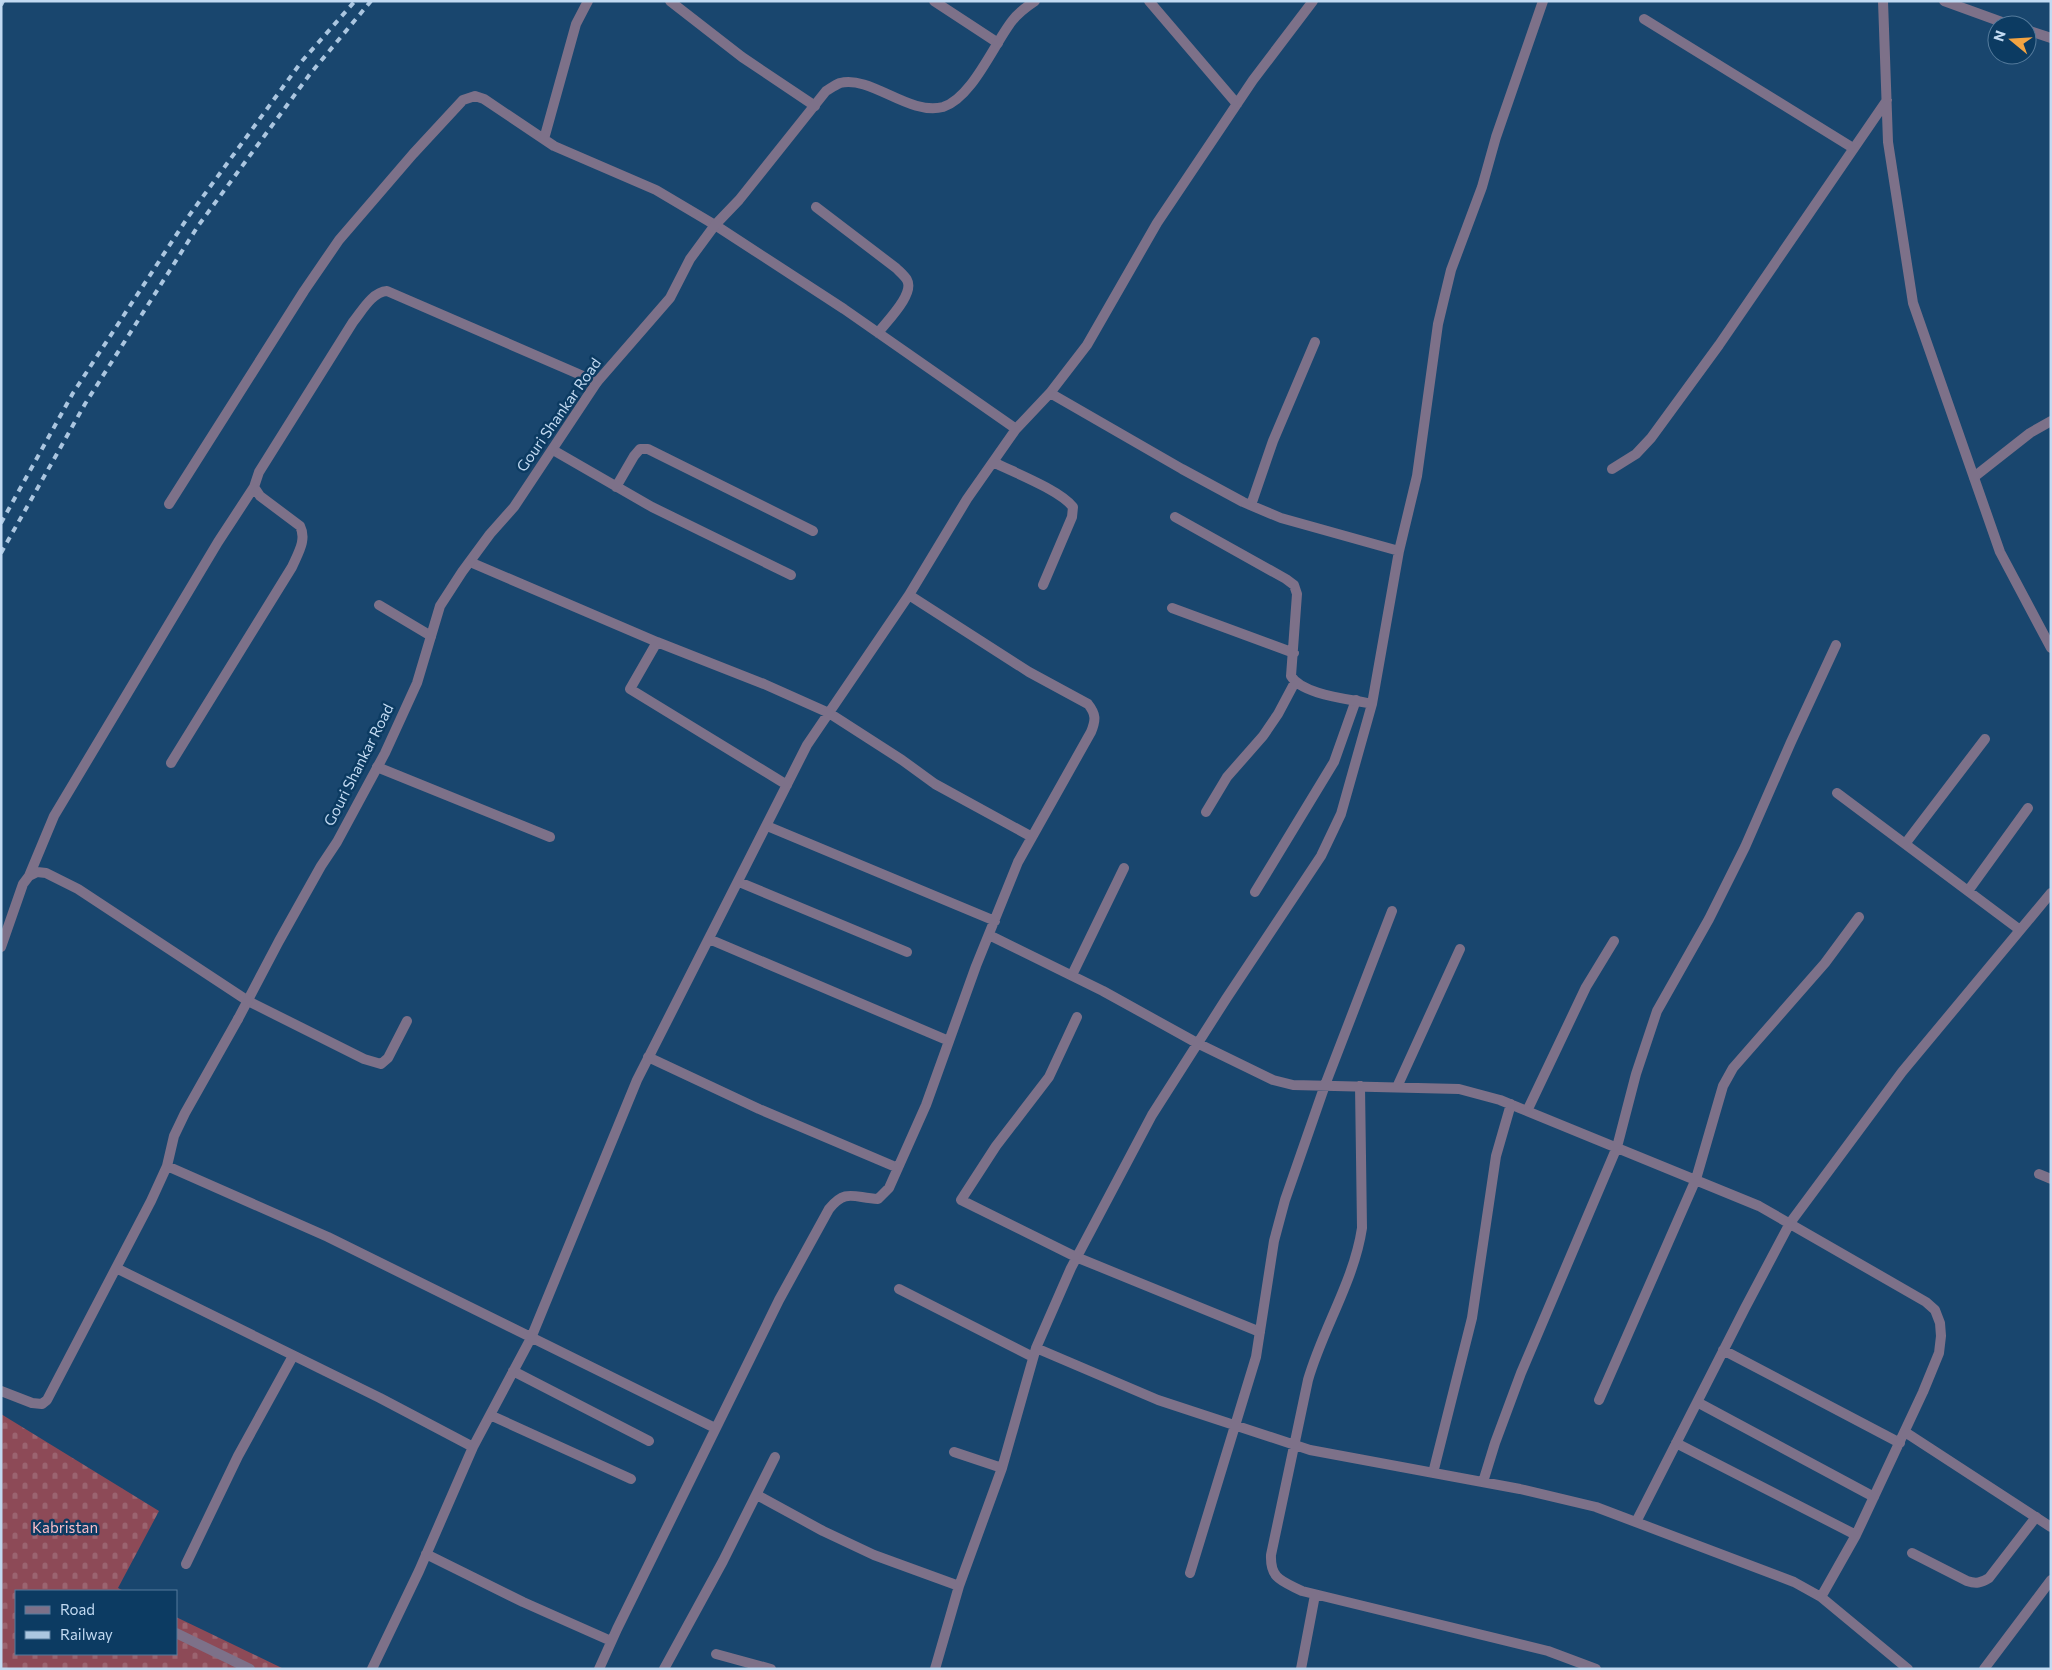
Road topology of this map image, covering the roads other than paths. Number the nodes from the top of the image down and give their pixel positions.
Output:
1 (588, 1) edge
2 (670, 1) edge
3 (934, 1) edge
4 (1035, 1) edge
5 (1149, 1) edge
6 (1312, 1) edge
7 (1543, 1) edge
8 (1882, 1) edge
9 (1944, 1) edge
10 (1987, 17) edge
11 (1644, 20) dead end
12 (2037, 33) edge
13 (2051, 38) edge
14 (998, 43) junction
15 (1886, 100) junction
16 (1237, 104) junction
17 (814, 106) junction
18 (544, 139) junction
19 (1853, 148) junction
20 (816, 207) dead end
21 (715, 225) junction
22 (878, 333) junction
23 (1315, 342) dead end
24 (597, 382) junction
25 (1050, 393) junction
26 (2051, 421) edge
27 (1016, 429) junction
28 (552, 450) junction
29 (993, 462) junction
30 (1612, 469) dead end
31 (1974, 476) junction
32 (616, 486) junction
33 (254, 487) junction
34 (170, 504) dead end
35 (1251, 505) junction
36 (1175, 517) dead end
37 (814, 531) dead end
38 (1399, 551) junction
39 (470, 562) junction
40 (791, 575) dead end
41 (1043, 584) dead end
42 (909, 595) junction
43 (380, 605) dead end
44 (1172, 608) dead end
45 (431, 636) junction
46 (658, 642) junction
47 (1836, 645) dead end
48 (2051, 648) edge
49 (1294, 653) junction
50 (1295, 682) junction
51 (1356, 700) junction
52 (1372, 704) junction
53 (829, 713) junction
54 (1985, 739) dead end
55 (172, 763) dead end
56 (377, 768) junction
57 (787, 785) junction
58 (1837, 793) dead end
59 (2028, 808) dead end
60 (1206, 812) dead end
61 (767, 826) junction
62 (550, 836) dead end
63 (1032, 837) junction
64 (1905, 844) junction
65 (1124, 868) dead end
66 (29, 876) junction
67 (739, 882) junction
68 (1968, 891) junction
69 (1255, 892) dead end
70 (2051, 892) edge
71 (1392, 911) dead end
72 (1859, 917) dead end
73 (995, 921) junction
74 (2020, 930) junction
75 (989, 935) junction
76 (709, 939) junction
77 (1614, 940) dead end
78 (1, 947) edge
79 (1460, 949) dead end
80 (907, 952) dead end
81 (1072, 975) junction
82 (248, 1001) junction
83 (1077, 1017) dead end
84 (407, 1021) dead end
85 (949, 1041) junction
86 (1198, 1043) junction
87 (648, 1057) junction
88 (1325, 1086) junction
89 (1360, 1086) junction
90 (1397, 1087) junction
91 (1511, 1104) junction
92 (1527, 1111) junction
93 (1617, 1147) junction
94 (167, 1166) junction
95 (898, 1168) junction
96 (2039, 1174) dead end
97 (1696, 1179) junction
98 (2051, 1180) edge
99 (1790, 1223) junction
100 (1076, 1257) junction
101 (116, 1268) junction
102 (899, 1289) dead end
103 (1260, 1332) junction
104 (531, 1338) junction
105 (1723, 1350) junction
106 (1035, 1352) junction
107 (293, 1356) junction
108 (513, 1371) junction
109 (1, 1392) edge
110 (1599, 1400) dead end
111 (1697, 1402) junction
112 (490, 1415) junction
113 (1236, 1426) junction
114 (716, 1428) junction
115 (1904, 1432) junction
116 (649, 1441) dead end
117 (1676, 1443) junction
118 (1900, 1443) junction
119 (1295, 1445) junction
120 (473, 1447) junction
121 (954, 1452) dead end
122 (776, 1457) dead end
123 (1002, 1468) junction
124 (1433, 1472) junction
125 (631, 1479) dead end
126 (1483, 1482) junction
127 (757, 1495) junction
128 (1874, 1497) junction
129 (2036, 1517) junction
130 (1636, 1522) junction
131 (2051, 1527) edge
132 (1856, 1535) junction
133 (1912, 1553) dead end
134 (426, 1554) junction
135 (186, 1564) dead end
136 (1190, 1574) dead end
137 (2051, 1580) edge
138 (959, 1586) junction
139 (1315, 1595) junction
140 (1821, 1597) junction
141 (178, 1634) edge
142 (611, 1641) junction
143 (716, 1654) dead end
144 (250, 1669) edge
145 (372, 1669) edge
146 (599, 1669) edge
147 (664, 1669) edge
148 (771, 1669) edge
149 (935, 1669) edge
150 (1301, 1669) edge
151 (1596, 1669) edge
152 (1908, 1669) edge
153 (1984, 1669) edge

1 - 18 street
2 - 17 street
3 - 14 street
4 - 14 street, Gouri Shankar Road
5 - 16 street
6 - 16 street
7 - 38 street
8 - 15 street
9 - 10 street
11 - 19 street
12 - 13 street
14 - 17 street, Gouri Shankar Road
15 - 19 street
15 - 31 street
16 - 25 street
17 - 21 street, Gouri Shankar Road
18 - 21 street
18 - 34 street
19 - 30 street
20 - 22 street
21 - 22 street
21 - 24 street, Gouri Shankar Road
22 - 27 street
23 - 35 street
24 - 28 street, Gouri Shankar Road
24 - 33 street
25 - 27 street
25 - 35 street
26 - 31 street
27 - 29 street
28 - 32 street
28 - 39 street, Gouri Shankar Road
29 - 41 street
29 - 42 street
31 - 48 street
32 - 37 street
32 - 40 street
33 - 55 street
33 - 66 street
35 - 38 street
36 - 49 street
38 - 52 street
39 - 45 street, Gouri Shankar Road
39 - 46 street
42 - 53 street
42 - 63 street
43 - 45 street
44 - 49 street
45 - 56 street, Gouri Shankar Road
46 - 53 street
46 - 57 street
47 - 93 street
49 - 50 street
50 - 51 street
50 - 60 street
51 - 52 street
51 - 69 street
52 - 86 street
53 - 57 street
53 - 63 street
54 - 64 street
56 - 62 street
56 - 82 street, Gouri Shankar Road
57 - 61 street
58 - 64 street
59 - 68 street
61 - 67 street
61 - 73 street
63 - 73 street
64 - 68 street
65 - 81 street
66 - 78 street
66 - 82 street
67 - 76 street
67 - 80 street
68 - 74 street
70 - 74 street
71 - 88 street
72 - 97 street
73 - 75 street
74 - 99 street
75 - 81 street
75 - 85 street
76 - 85 street
76 - 87 street
77 - 92 street
79 - 90 street
81 - 86 street
82 - 84 street
82 - 94 street, Gouri Shankar Road
83 - 100 street
85 - 95 street
86 - 88 street
86 - 100 street
87 - 95 street
87 - 104 street
88 - 89 street
88 - 103 street
89 - 90 street
89 - 119 street
90 - 91 street
91 - 92 street
91 - 124 street
92 - 93 street
93 - 97 street
93 - 126 street
94 - 101 street, Gouri Shankar Road
94 - 104 street
95 - 114 street
96 - 98 street
97 - 99 street
97 - 110 street
99 - 105 street
99 - 115 street
100 - 103 street
100 - 106 street
101 - 107 street
101 - 109 street, Gouri Shankar Road
102 - 106 street
103 - 113 street
104 - 108 street
104 - 114 street
105 - 111 street
105 - 118 street
106 - 113 street
106 - 123 street
107 - 120 street
107 - 135 street
108 - 112 street
108 - 116 street
111 - 117 street
111 - 128 street
112 - 120 street
112 - 125 street
113 - 119 street
113 - 136 street
114 - 142 street
115 - 118 street
115 - 129 street
117 - 130 street
117 - 132 street
118 - 128 street
119 - 124 street
119 - 139 street
120 - 134 street
121 - 123 street
122 - 127 street
123 - 138 street
124 - 126 street
126 - 130 street
127 - 138 street
127 - 147 street
128 - 132 street
129 - 131 street
129 - 133 street
130 - 140 street
132 - 140 street
134 - 142 street
134 - 145 street
137 - 153 street
138 - 149 street
139 - 150 street
139 - 151 street
140 - 152 street
141 - 144 street
142 - 146 street
143 - 148 street

